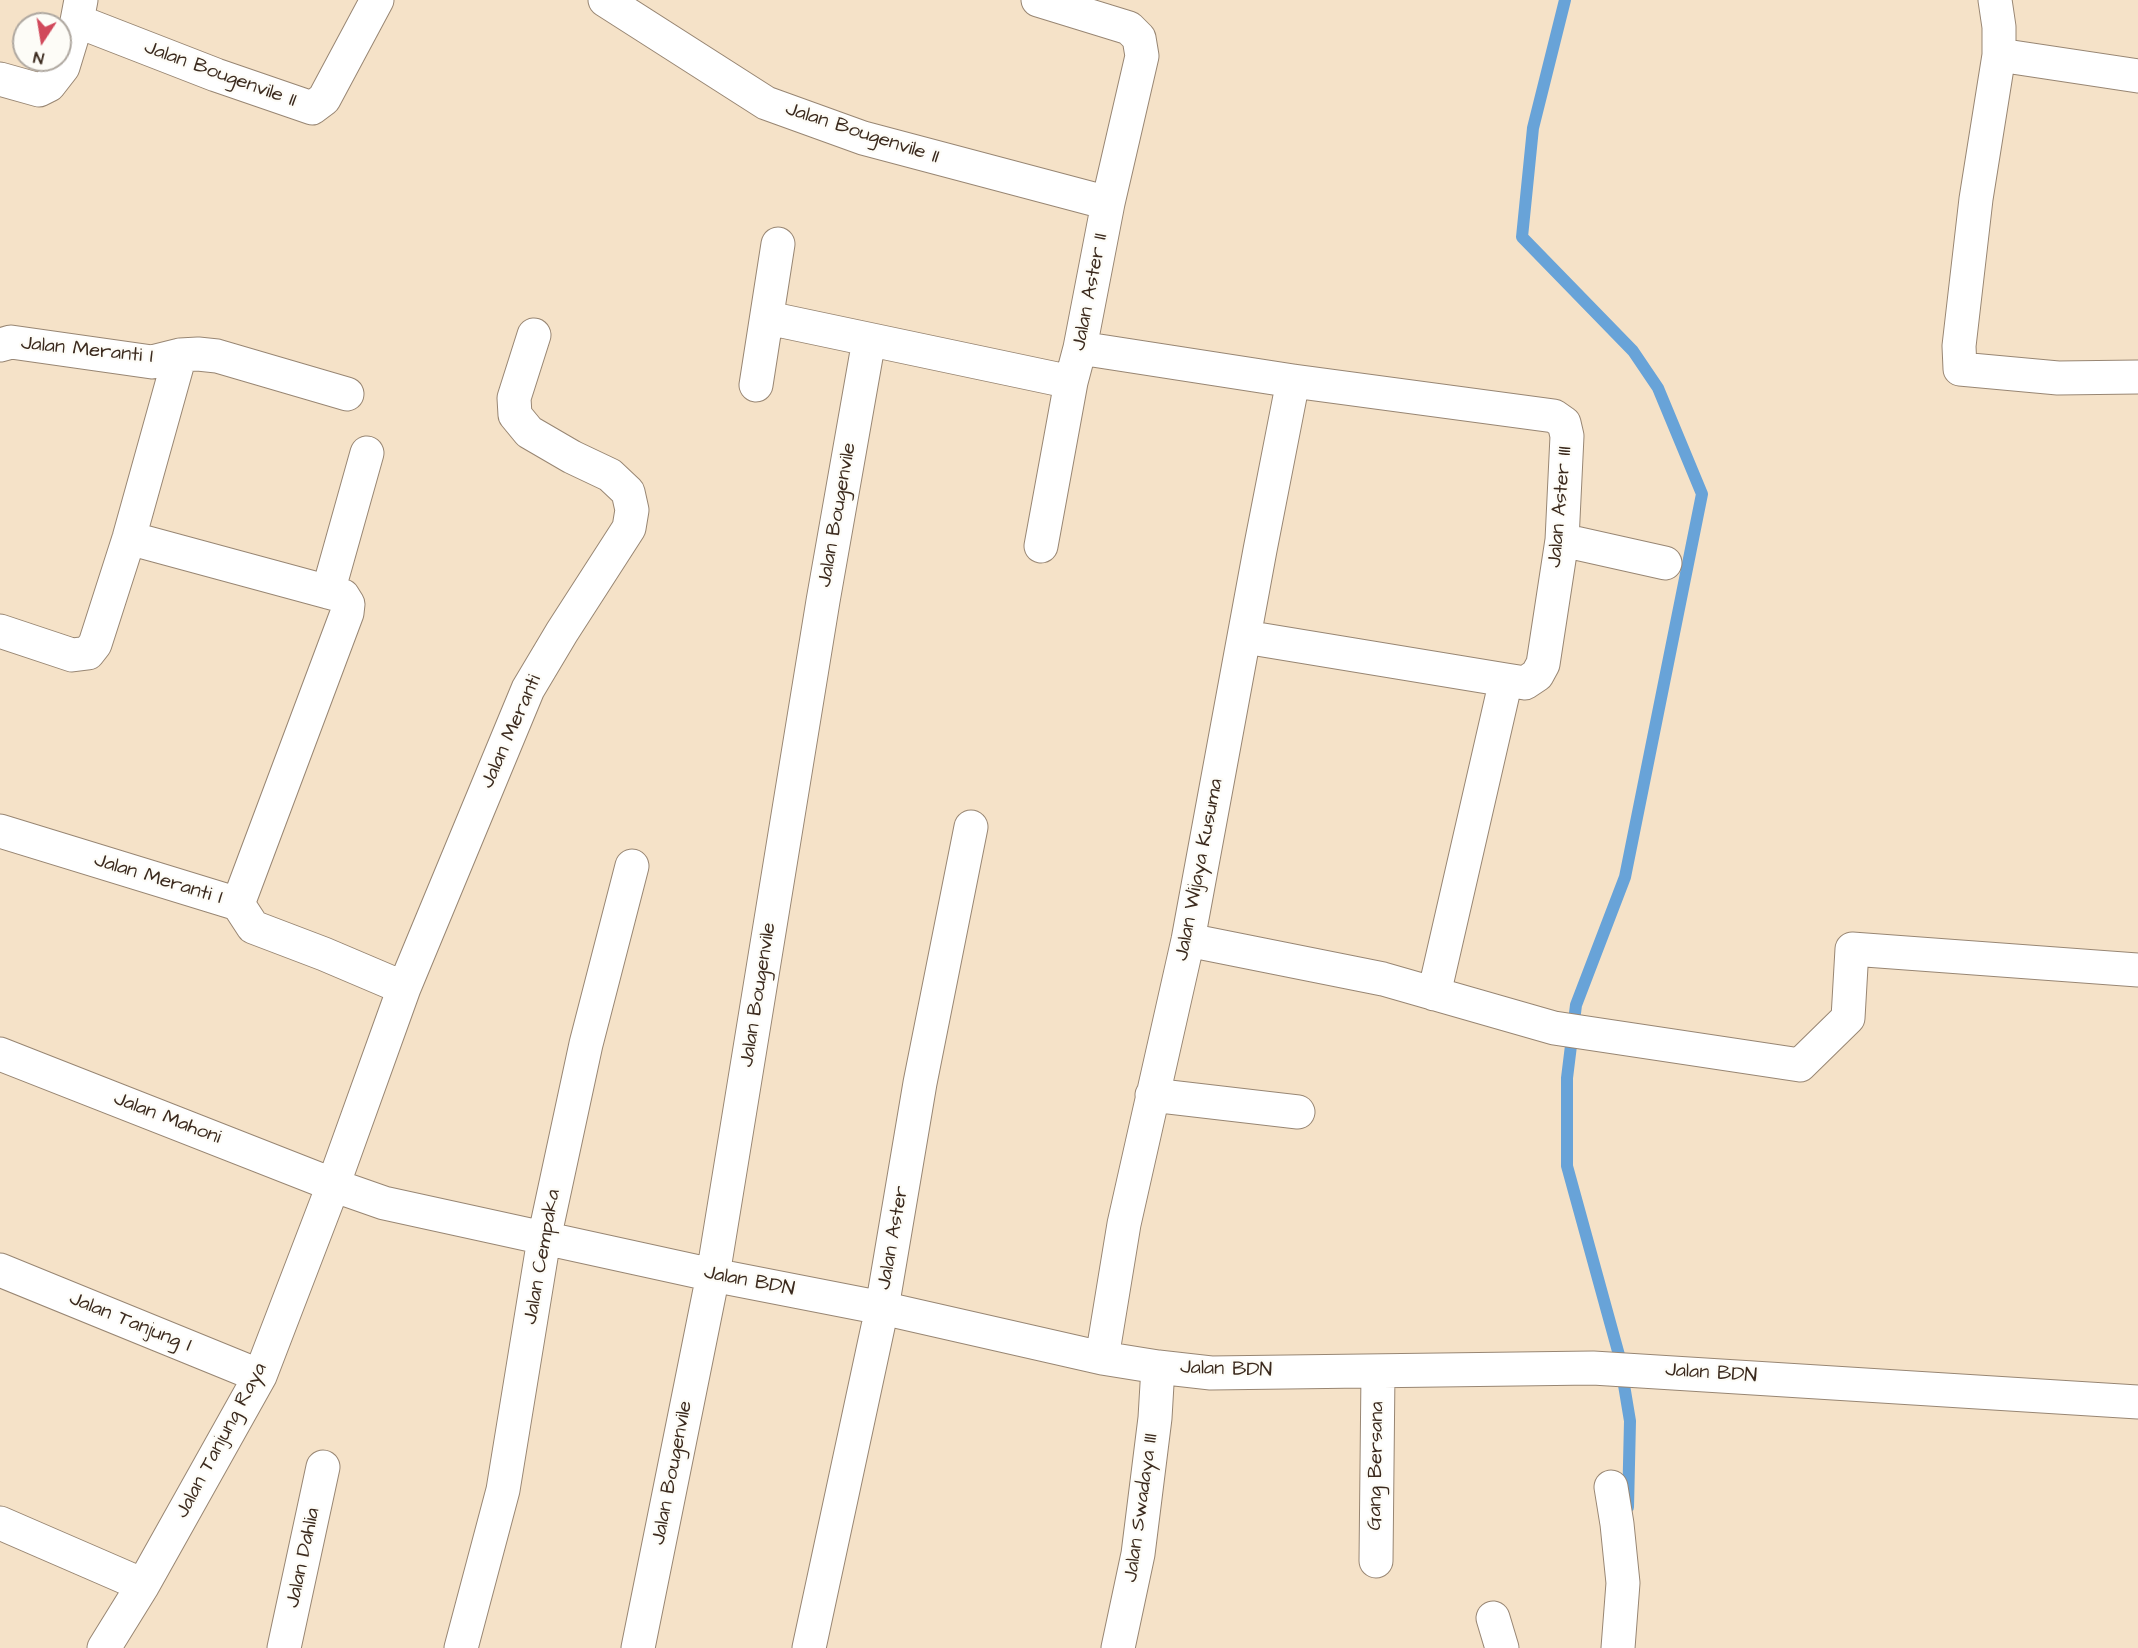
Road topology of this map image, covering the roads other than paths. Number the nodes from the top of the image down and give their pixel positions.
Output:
1 (377, 0) edge
2 (605, 0) edge
3 (1038, 0) edge
4 (1995, 0) edge
5 (79, 11) edge
6 (1999, 55) junction
7 (2138, 76) edge
8 (0, 79) edge
9 (1108, 203) junction
10 (778, 244) dead end
11 (768, 318) junction
12 (534, 335) dead end
13 (869, 340) junction
14 (0, 345) edge
15 (1080, 348) junction
16 (180, 356) junction
17 (2138, 377) edge
18 (1293, 381) junction
19 (1071, 382) junction
20 (756, 385) dead end
21 (347, 394) dead end
22 (367, 453) dead end
23 (129, 538) junction
24 (1562, 540) junction
25 (1041, 546) dead end
26 (1665, 563) dead end
27 (328, 592) junction
28 (0, 631) edge
29 (1245, 637) junction
30 (1506, 681) junction
31 (971, 827) dead end
32 (0, 831) edge
33 (632, 867) dead end
34 (238, 904) junction
35 (1188, 940) junction
36 (2138, 970) edge
37 (404, 988) junction
38 (1434, 994) junction
39 (0, 1054) edge
40 (1152, 1095) junction
41 (1298, 1112) dead end
42 (332, 1187) junction
43 (544, 1239) junction
44 (0, 1270) edge
45 (713, 1275) junction
46 (882, 1308) junction
47 (1102, 1358) junction
48 (1158, 1367) junction
49 (1378, 1372) junction
50 (260, 1377) junction
51 (2138, 1402) edge
52 (323, 1467) dead end
53 (1611, 1487) dead end
54 (0, 1523) edge
55 (1376, 1561) dead end
56 (143, 1585) junction
57 (104, 1648) edge
58 (284, 1648) edge
59 (461, 1648) edge
60 (638, 1648) edge
61 (809, 1648) edge
62 (1118, 1648) edge
63 (1618, 1648) edge

1 - 5 street, Jalan Bougenvile II
2 - 9 street, Jalan Bougenvile II
3 - 9 street, Jalan Aster II
4 - 6 street
5 - 8 street
6 - 7 street
6 - 17 street
9 - 15 street, Jalan Aster II
10 - 11 street
11 - 13 street
11 - 20 street
12 - 37 street, Jalan Meranti
13 - 19 street
13 - 45 street, Jalan Bougenvile
14 - 16 street, Jalan Meranti I
15 - 18 street, Jalan Aster III
15 - 19 street, Jalan Aster II
16 - 21 street, Jalan Meranti I
16 - 23 street
18 - 24 street, Jalan Aster III
18 - 29 street, Jalan Wijaya Kusuma
19 - 25 street, Jalan Aster II
22 - 27 street
23 - 27 street
23 - 28 street
24 - 26 street
24 - 30 street, Jalan Aster III
27 - 34 street
29 - 30 street, Jalan Aster III
29 - 35 street, Jalan Wijaya Kusuma
30 - 38 street
31 - 46 street, Jalan Aster
32 - 34 street, Jalan Meranti I
33 - 43 street, Jalan Cempaka
34 - 37 street, Jalan Meranti I
35 - 38 street
35 - 40 street, Jalan Wijaya Kusuma
36 - 38 street
37 - 42 street, Jalan Meranti
39 - 42 street, Jalan Mahoni
40 - 41 street
40 - 47 street, Jalan Wijaya Kusuma
42 - 43 street, Jalan BDN
42 - 50 street, Jalan Tanjung Raya
43 - 45 street, Jalan BDN
43 - 59 street, Jalan Cempaka
44 - 50 street, Jalan Tanjung I
45 - 46 street, Jalan BDN
45 - 60 street, Jalan Bougenvile
46 - 47 street, Jalan BDN
46 - 61 street, Jalan Aster
47 - 48 street, Jalan BDN
48 - 49 street, Jalan BDN
48 - 62 street, Jalan Swadaya III
49 - 51 street, Jalan BDN
49 - 55 street, Gang Bersana
50 - 56 street, Jalan Tanjung Raya
52 - 58 street, Jalan Dahlia
53 - 63 street
54 - 56 street
56 - 57 street, Jalan Tanjung Raya

